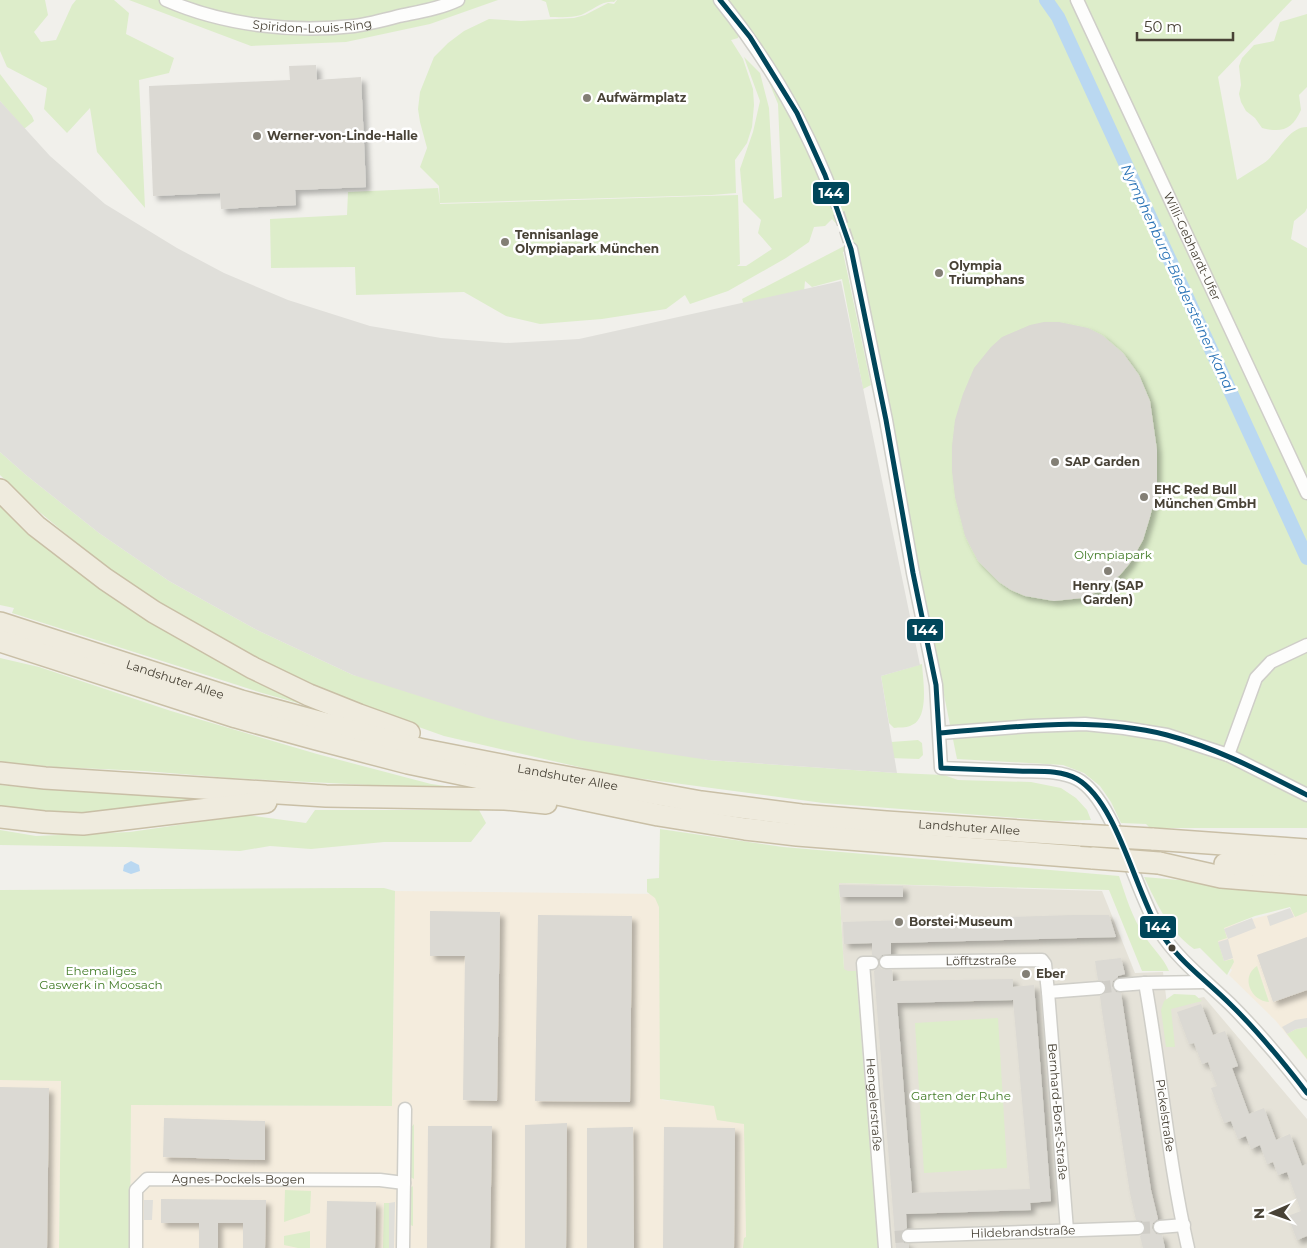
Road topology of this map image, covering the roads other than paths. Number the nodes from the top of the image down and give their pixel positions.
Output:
1 (166, 0) edge
2 (458, 0) edge
3 (720, 0) edge
4 (1077, 0) edge
5 (833, 196) tunnel mouth
6 (851, 249) tunnel mouth
7 (0, 490) edge
8 (1307, 493) edge
9 (0, 623) edge
10 (0, 641) edge
11 (1307, 645) edge
12 (940, 733) junction
13 (1228, 756) junction
14 (511, 767) junction
15 (0, 773) edge
16 (1307, 795) edge
17 (326, 796) junction
18 (658, 815) junction
19 (0, 817) edge
20 (1307, 836) edge
21 (1152, 839) junction
22 (1307, 850) edge
23 (1159, 863) junction
24 (1307, 866) edge
25 (1307, 884) edge
26 (886, 962) dead end
27 (868, 963) dead end
28 (1204, 982) junction
29 (1145, 983) junction
30 (1120, 985) tunnel mouth
31 (1099, 988) tunnel mouth
32 (1048, 992) junction
33 (1307, 1093) edge
34 (405, 1109) dead end
35 (404, 1183) junction
36 (1184, 1225) junction
37 (1160, 1227) tunnel mouth
38 (1138, 1228) tunnel mouth
39 (1067, 1230) junction
40 (908, 1236) tunnel mouth
41 (888, 1241) edge
42 (136, 1248) edge
43 (403, 1248) edge
44 (1188, 1248) edge

1 - 2 street, Spiridon-Louis-Ring
3 - 5 street
4 - 8 street, Willi-Gebhardt-Ufer
6 - 12 street
7 - 14 highway
9 - 14 highway, Landshuter Allee
10 - 18 highway, Landshuter Allee
11 - 13 street
12 - 13 street
12 - 28 street
13 - 16 street
14 - 21 highway, Landshuter Allee, bridge
15 - 17 highway, Landshuter Allee
17 - 18 highway, Landshuter Allee
17 - 19 highway
18 - 23 highway, Landshuter Allee, bridge
20 - 21 highway
21 - 22 highway
23 - 24 highway
23 - 25 highway
26 - 32 street, Löfftzstraße
27 - 41 street, Hengelerstraße
28 - 29 street
28 - 33 street
29 - 30 street
29 - 36 street, Pickelstraße
31 - 32 street
32 - 39 street, Bernhard-Borst-Straße
34 - 35 street
35 - 42 street, Agnes-Pockels-Bogen
35 - 43 street
36 - 37 street
36 - 44 street, Pickelstraße
38 - 39 street, Hildebrandstraße
39 - 40 street, Hildebrandstraße

